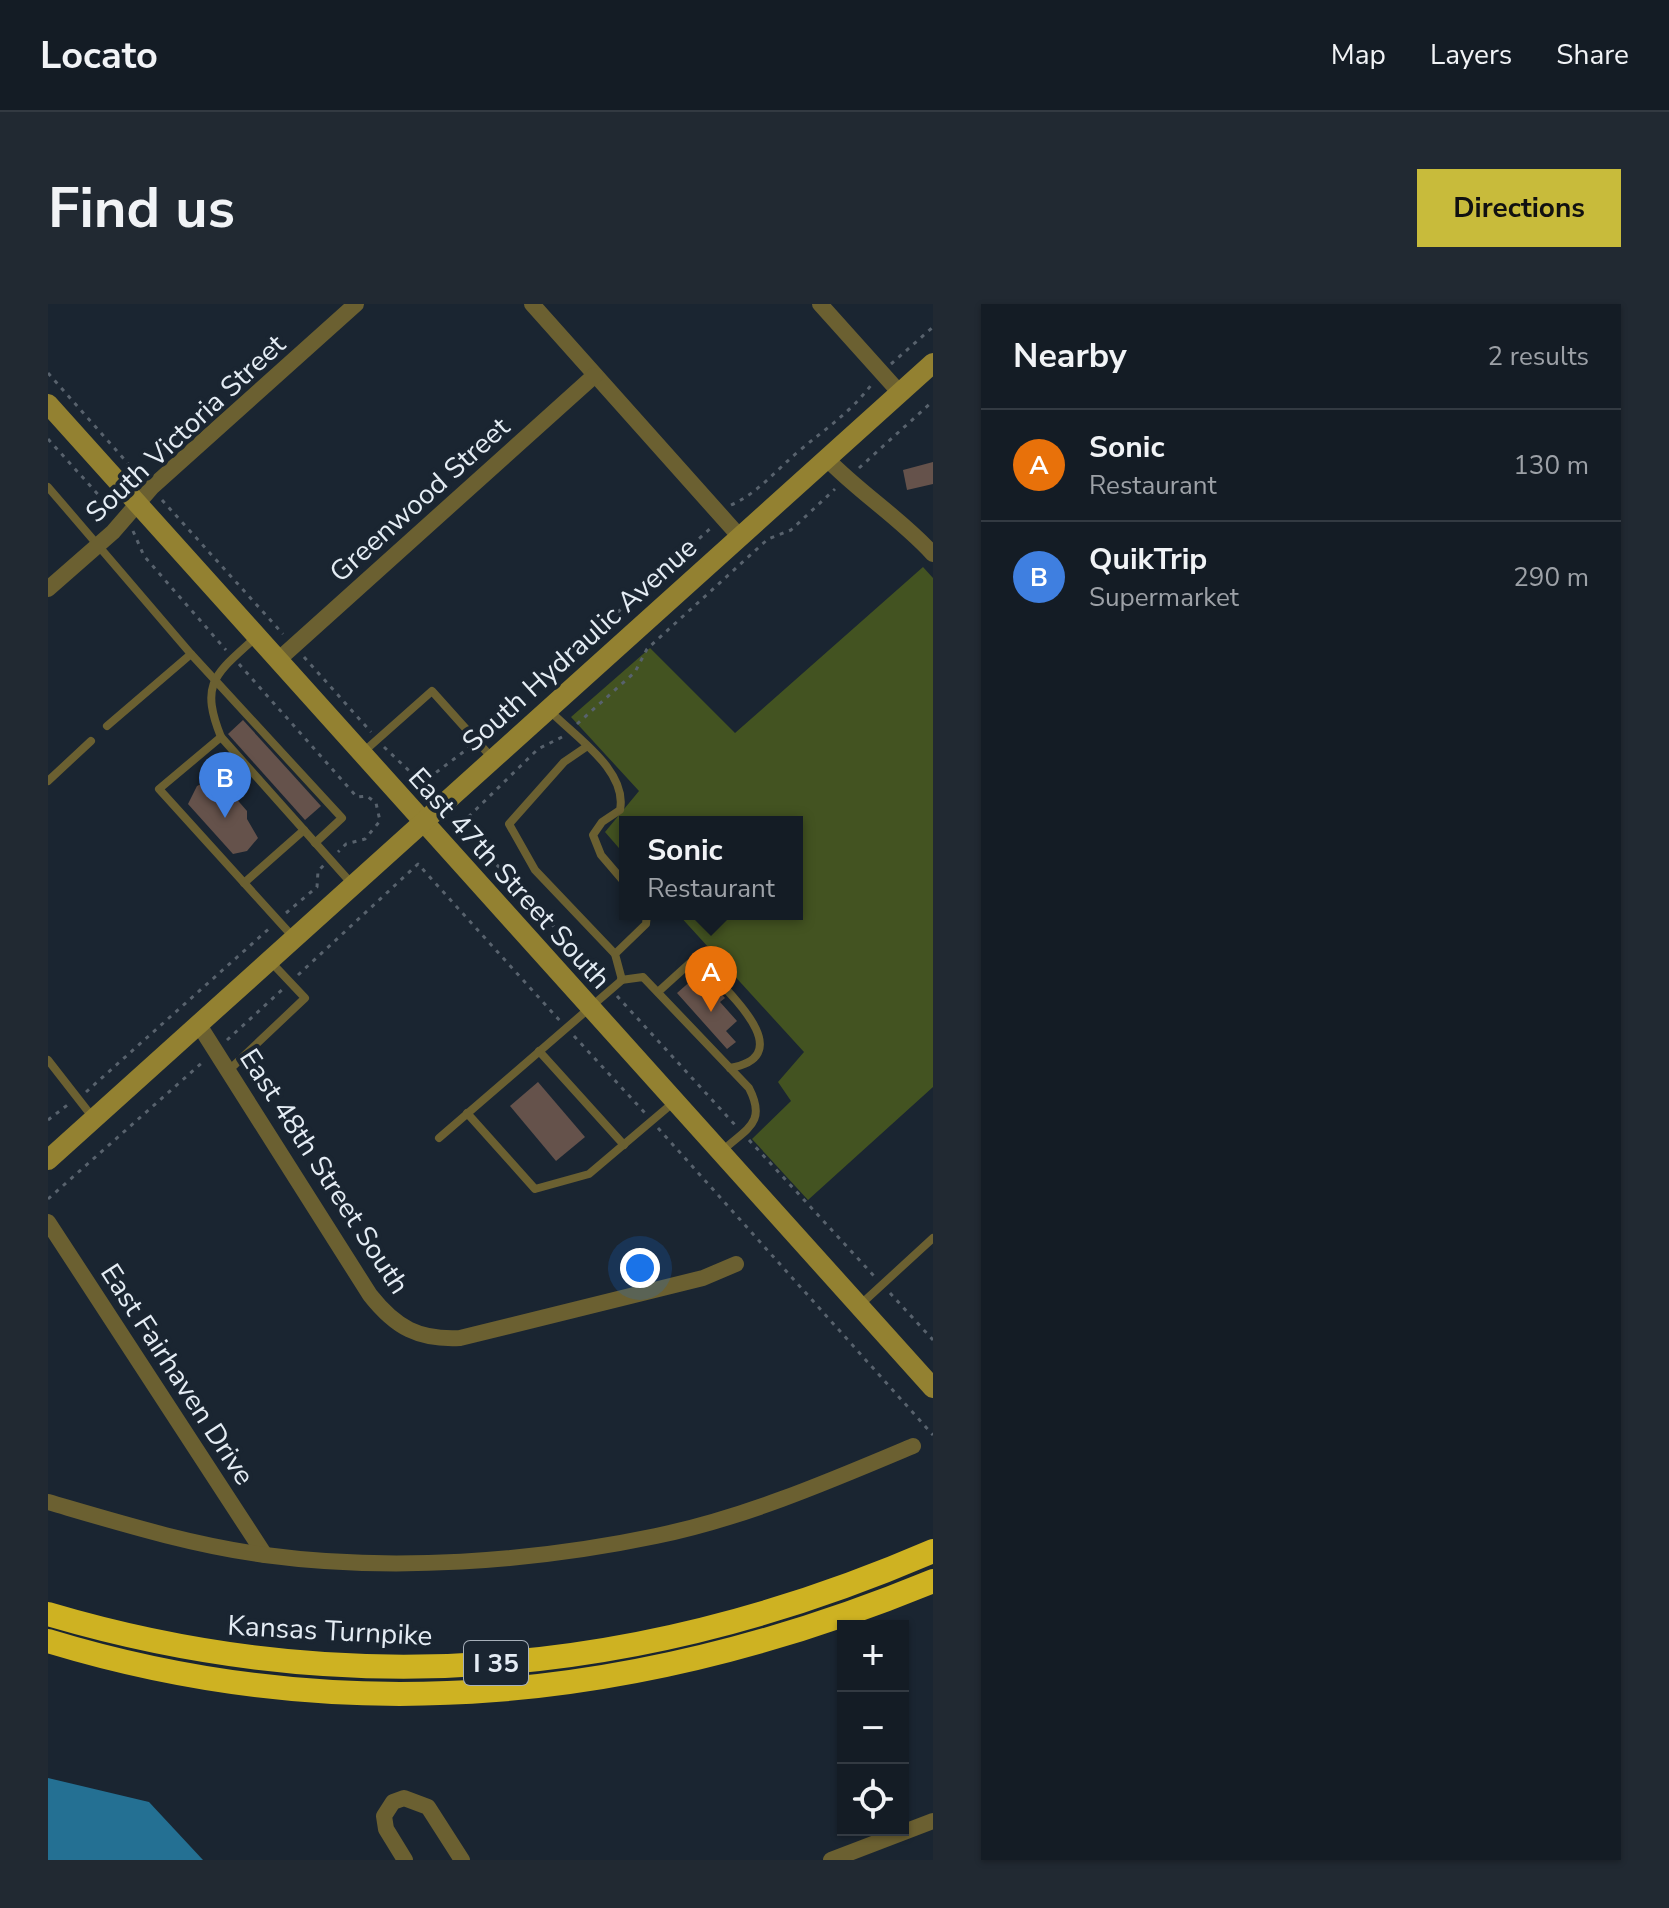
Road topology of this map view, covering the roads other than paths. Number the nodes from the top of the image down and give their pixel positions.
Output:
1 (356, 304) edge
2 (532, 304) edge
3 (820, 304) edge
4 (933, 363) edge
5 (595, 375) junction
6 (900, 393) junction
7 (48, 404) edge
8 (827, 459) junction
9 (48, 487) edge
10 (144, 496) junction
11 (740, 537) junction
12 (99, 545) junction
13 (931, 548) edge
14 (48, 589) edge
15 (256, 637) junction
16 (191, 654) junction
17 (277, 661) junction
18 (215, 675) junction
19 (548, 710) junction
20 (107, 726) dead end
21 (221, 737) junction
22 (91, 741) dead end
23 (586, 747) junction
24 (361, 754) junction
25 (493, 759) junction
26 (48, 781) edge
27 (423, 823) junction
28 (304, 830) junction
29 (315, 843) junction
30 (619, 876) edge
31 (244, 883) junction
32 (354, 885) junction
33 (646, 920) edge
34 (295, 938) junction
35 (615, 954) junction
36 (270, 961) junction
37 (621, 980) junction
38 (658, 992) junction
39 (589, 1008) junction
40 (199, 1025) junction
41 (539, 1051) junction
42 (48, 1060) edge
43 (730, 1068) junction
44 (228, 1071) junction
45 (674, 1102) junction
46 (467, 1113) junction
47 (94, 1119) junction
48 (439, 1138) dead end
49 (624, 1145) junction
50 (721, 1153) junction
51 (48, 1160) edge
52 (48, 1222) edge
53 (933, 1238) edge
54 (736, 1264) dead end
55 (859, 1306) junction
56 (933, 1388) edge
57 (913, 1446) dead end
58 (48, 1502) edge
59 (933, 1551) edge
60 (265, 1555) junction
61 (933, 1581) edge
62 (48, 1614) edge
63 (48, 1641) edge
64 (933, 1821) edge
65 (405, 1860) edge
66 (462, 1860) edge
67 (831, 1860) edge

1 - 10 street, South Victoria Street
2 - 5 street
3 - 6 street
4 - 6 main road, South Hydraulic Avenue
5 - 11 street
5 - 17 street, Greenwood Street
6 - 8 main road, South Hydraulic Avenue
7 - 10 main road, East 47th Street South
8 - 11 main road, South Hydraulic Avenue
8 - 13 street
9 - 12 lane
10 - 12 street, South Victoria Street
10 - 15 main road, East 47th Street South
11 - 19 main road, South Hydraulic Avenue
12 - 14 street, South Victoria Street
12 - 16 lane
15 - 17 main road, East 47th Street South
15 - 18 lane
16 - 18 lane
16 - 20 lane
17 - 24 main road, East 47th Street South
18 - 21 lane
18 - 29 lane
19 - 23 lane
19 - 25 main road, South Hydraulic Avenue
21 - 28 lane
21 - 31 lane
22 - 26 lane
23 - 30 lane
23 - 35 lane
24 - 25 lane
24 - 27 main road, East 47th Street South
25 - 27 main road, South Hydraulic Avenue
27 - 32 main road, South Hydraulic Avenue
27 - 39 main road, East 47th Street South
28 - 29 lane
28 - 31 lane
29 - 32 lane
31 - 34 lane
32 - 34 main road, South Hydraulic Avenue
33 - 35 lane
34 - 36 main road, South Hydraulic Avenue
35 - 37 lane
36 - 40 main road, South Hydraulic Avenue
36 - 44 lane
37 - 38 lane
37 - 39 lane
38 - 43 lane
38 - 43 lane
39 - 41 lane
39 - 45 main road, East 47th Street South
40 - 44 street, East 48th Street South
40 - 47 main road, South Hydraulic Avenue
41 - 46 lane
41 - 49 lane
42 - 47 lane
43 - 50 lane
44 - 54 street, East 48th Street South
45 - 49 lane
45 - 50 main road, East 47th Street South
46 - 48 lane
46 - 49 lane
47 - 51 main road, South Hydraulic Avenue
50 - 55 main road, East 47th Street South
52 - 60 street, East Fairhaven Drive
53 - 55 lane
55 - 56 main road, East 47th Street South
57 - 60 street
58 - 60 street
59 - 62 highway, Kansas Turnpike / I 35
61 - 63 highway, Kansas Turnpike / I 35
64 - 67 street
65 - 66 street

